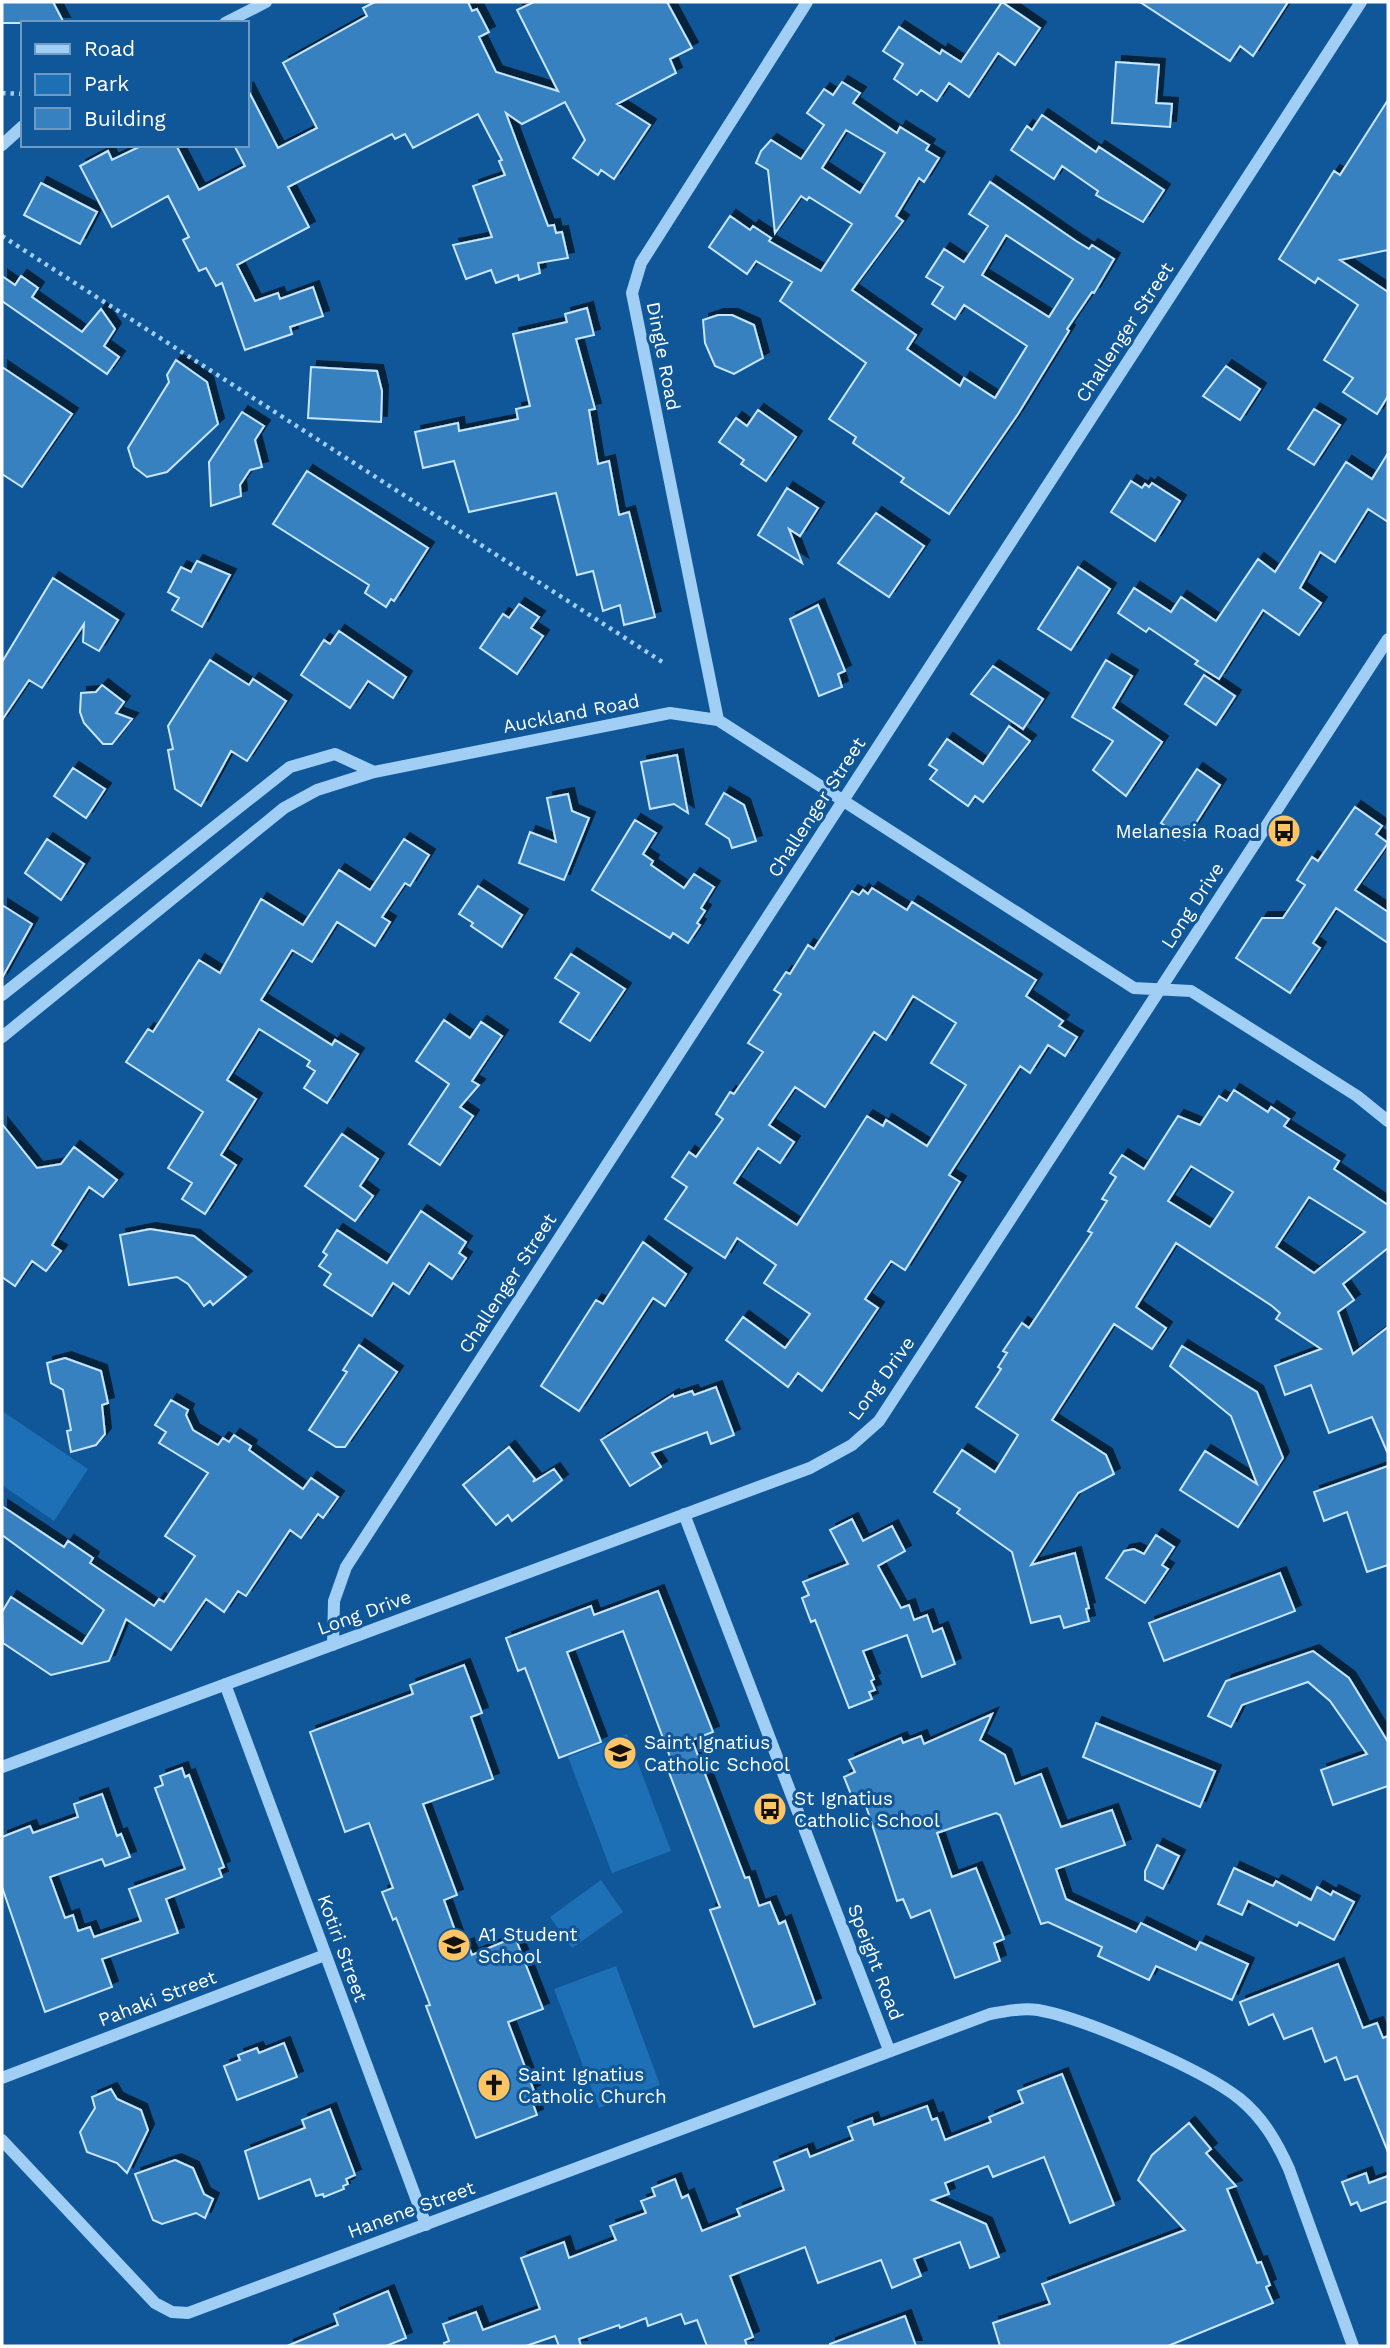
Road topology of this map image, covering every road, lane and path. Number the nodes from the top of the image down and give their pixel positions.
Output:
1 (266, 2) edge
2 (807, 2) edge
3 (1361, 2) edge
4 (229, 21) edge
5 (2, 93) edge
6 (21, 94) edge
7 (21, 128) edge
8 (2, 145) edge
9 (2, 236) edge
10 (1388, 639) edge
11 (664, 663) dead end
12 (718, 720) junction
13 (374, 772) junction
14 (843, 801) junction
15 (1159, 990) junction
16 (2, 995) edge
17 (2, 1037) edge
18 (1388, 1121) edge
19 (684, 1514) junction
20 (333, 1644) junction
21 (225, 1684) junction
22 (2, 1767) edge
23 (326, 1955) junction
24 (889, 2050) junction
25 (2, 2078) edge
26 (2, 2140) edge
27 (426, 2225) junction
28 (1350, 2345) edge

1 - 4 street
2 - 12 street, Dingle Road
3 - 14 street, Challenger Street
5 - 6 path
7 - 8 street
9 - 11 path
10 - 15 street, Long Drive
12 - 13 street, Auckland Road
12 - 14 street, Auckland Road
13 - 16 street
13 - 17 street, Auckland Road
14 - 15 street, Auckland Road
14 - 20 street, Challenger Street
15 - 18 street
15 - 19 street, Long Drive
19 - 20 street, Long Drive
19 - 24 street, Speight Road
20 - 21 street, Long Drive
21 - 22 street, Long Drive
21 - 23 street, Kotiri Street
23 - 25 street, Pahaki Street
23 - 27 street, Kotiri Street
24 - 27 street, Hanene Street
24 - 28 street, Speight Road
26 - 27 street, Hanene Street

